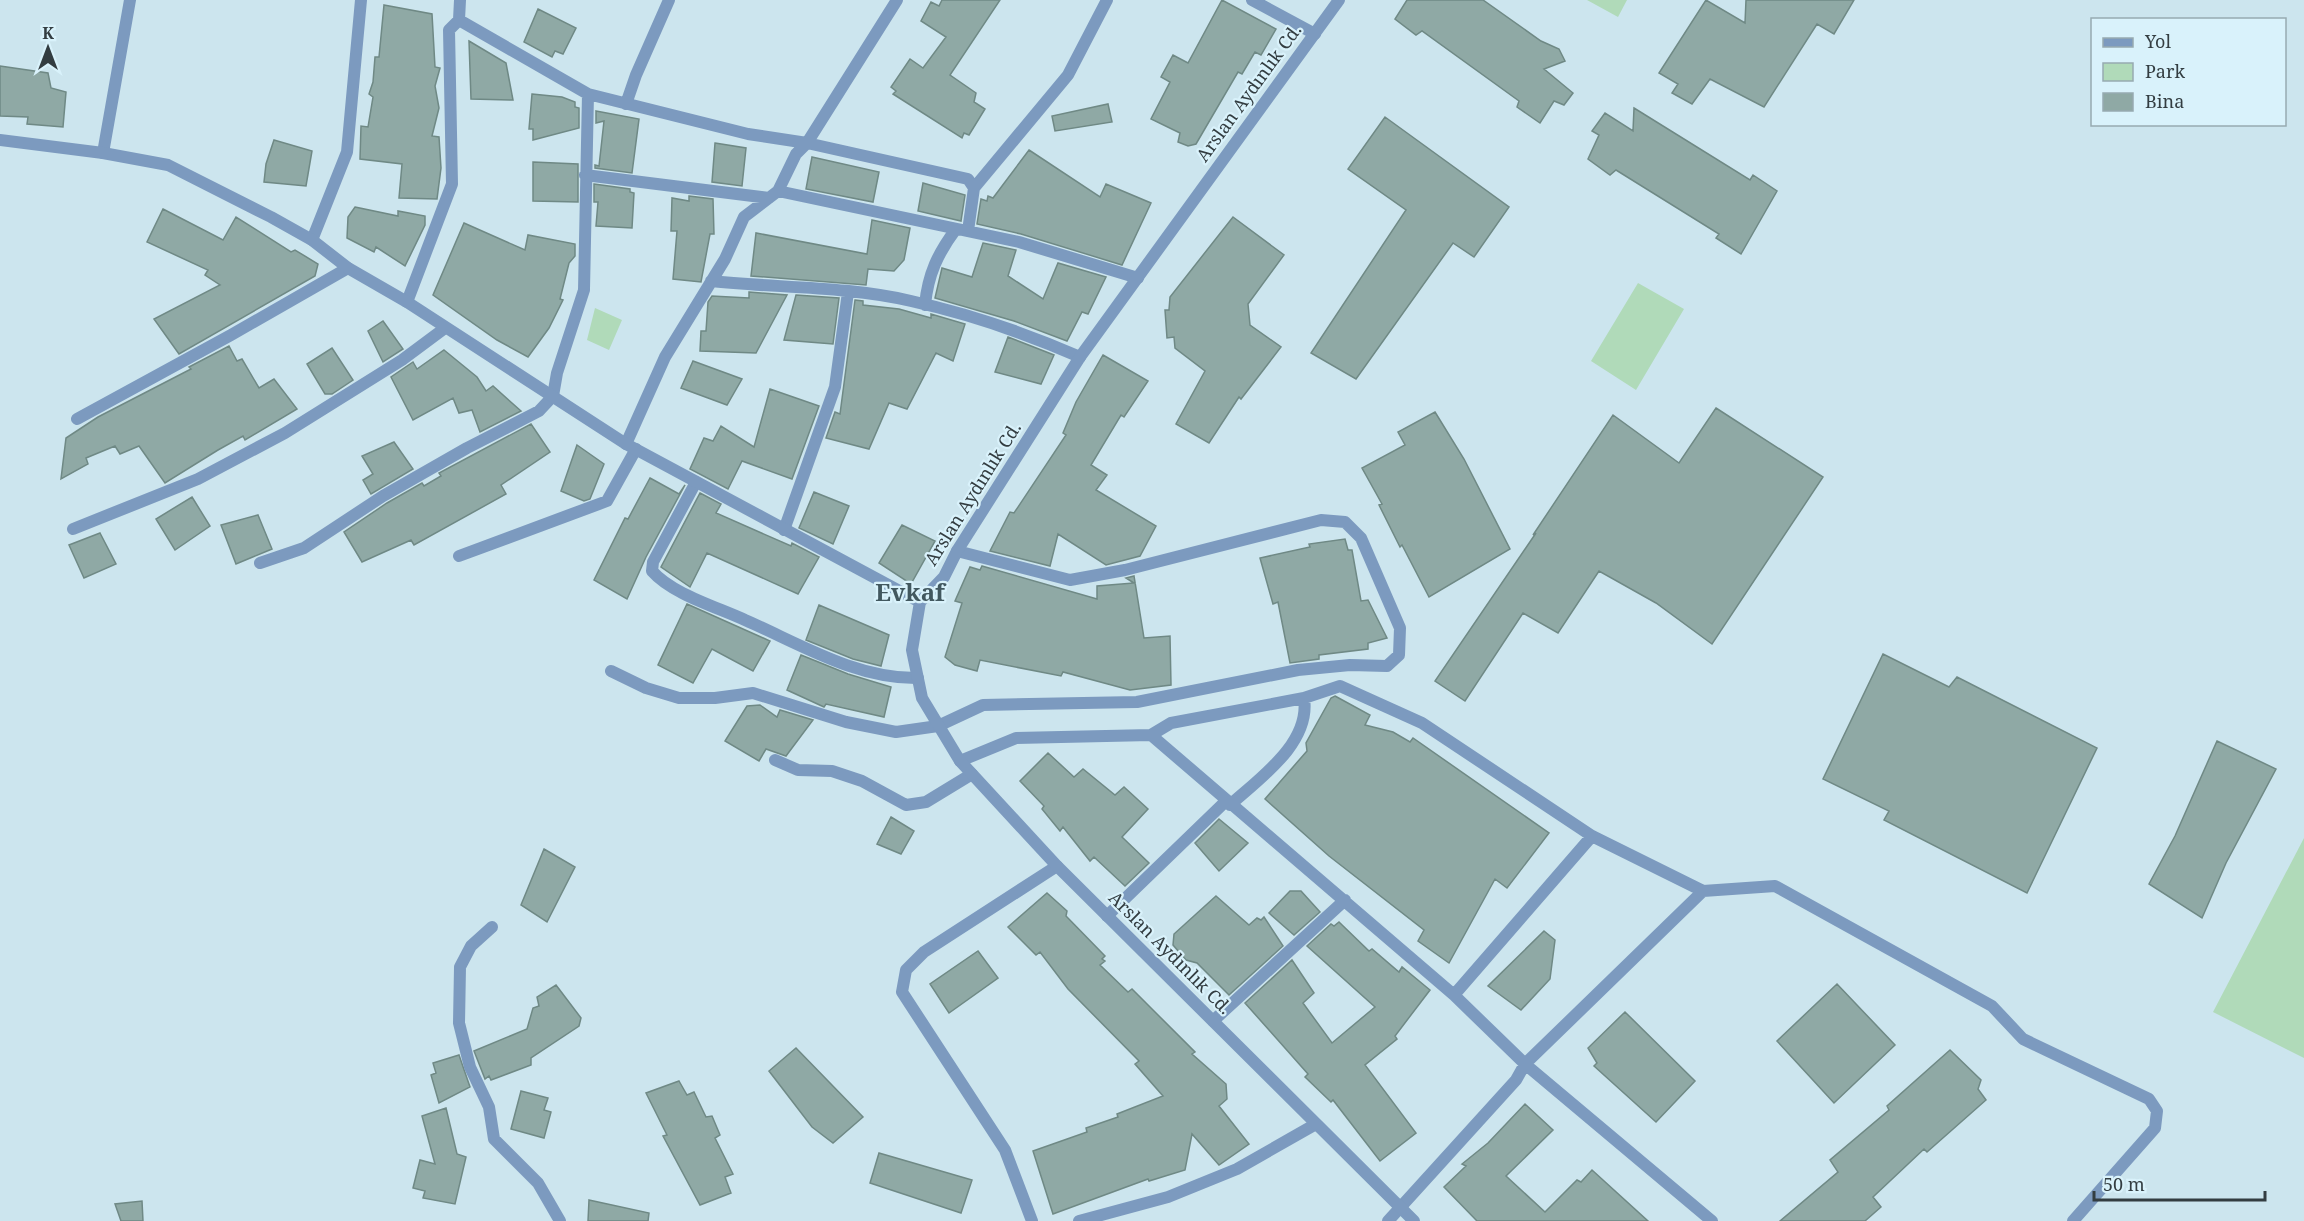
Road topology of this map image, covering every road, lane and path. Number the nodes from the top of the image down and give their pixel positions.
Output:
1 (130, 0) edge
2 (361, 0) edge
3 (460, 0) edge
4 (669, 0) edge
5 (897, 0) edge
6 (1107, 0) edge
7 (1252, 0) edge
8 (1339, 0) edge
9 (459, 20) junction
10 (1314, 34) junction
11 (588, 94) junction
12 (626, 104) junction
13 (0, 140) edge
14 (807, 143) junction
15 (103, 153) junction
16 (585, 175) junction
17 (974, 188) junction
18 (774, 194) junction
19 (962, 230) junction
20 (312, 240) junction
21 (348, 268) junction
22 (1138, 278) junction
23 (711, 281) junction
24 (848, 292) junction
25 (407, 302) junction
26 (925, 305) junction
27 (445, 328) junction
28 (1080, 357) junction
29 (553, 396) junction
30 (77, 419) dead end
31 (631, 447) junction
32 (696, 482) junction
33 (73, 529) dead end
34 (784, 530) junction
35 (957, 551) junction
36 (459, 556) dead end
37 (260, 562) dead end
38 (920, 602) junction
39 (610, 671) dead end
40 (918, 678) junction
41 (1304, 698) junction
42 (938, 726) junction
43 (1150, 735) junction
44 (775, 760) dead end
45 (960, 761) junction
46 (972, 774) junction
47 (1228, 803) junction
48 (1592, 836) junction
49 (1057, 866) junction
50 (1702, 891) junction
51 (1345, 900) junction
52 (1107, 916) junction
53 (492, 927) dead end
54 (1454, 995) junction
55 (1213, 1021) junction
56 (1525, 1064) junction
57 (1316, 1124) junction
58 (1400, 1207) junction
59 (560, 1221) edge
60 (1032, 1221) edge
61 (1079, 1221) edge
62 (1388, 1221) edge
63 (1414, 1221) edge
64 (1712, 1221) edge
65 (2073, 1221) edge

1 - 15 street
2 - 20 street
3 - 9 street
4 - 12 street
5 - 14 street
6 - 17 street
7 - 10 street
8 - 10 street, Arslan Aydınlık Cd.
9 - 11 street
9 - 25 street
10 - 22 street, Arslan Aydınlık Cd.
11 - 12 street
11 - 16 street
12 - 14 street
13 - 15 street
14 - 17 street
14 - 18 street
15 - 20 street
16 - 18 street
16 - 29 street
17 - 19 street
18 - 19 street
18 - 23 street
19 - 22 street
19 - 26 street
20 - 21 street
21 - 25 street
21 - 30 street
22 - 28 street, Arslan Aydınlık Cd.
23 - 24 street
23 - 31 street
24 - 26 street
24 - 34 street
25 - 27 street
26 - 28 street
27 - 29 street
27 - 33 street
28 - 35 street, Arslan Aydınlık Cd.
29 - 31 street
29 - 37 street
31 - 32 street
31 - 36 street
32 - 34 street
32 - 40 street
34 - 38 street
35 - 38 street, Arslan Aydınlık Cd.
35 - 42 street
38 - 40 street, Arslan Aydınlık Cd.
39 - 42 street
40 - 42 street, Arslan Aydınlık Cd.
41 - 43 street
41 - 47 street
41 - 48 street
42 - 45 street, Arslan Aydınlık Cd.
43 - 45 street
43 - 47 street
44 - 46 street
45 - 46 street, Arslan Aydınlık Cd.
46 - 49 street, Arslan Aydınlık Cd.
47 - 51 street
47 - 52 street
48 - 50 street
48 - 54 street
49 - 52 street, Arslan Aydınlık Cd.
49 - 60 street
50 - 56 street
50 - 65 street
51 - 54 street
51 - 55 street
52 - 55 street, Arslan Aydınlık Cd.
53 - 59 street
54 - 56 street
55 - 57 street, Arslan Aydınlık Cd.
56 - 58 street
56 - 64 street
57 - 58 street, Arslan Aydınlık Cd.
57 - 61 street
58 - 62 street
58 - 63 street, Arslan Aydınlık Cd.

